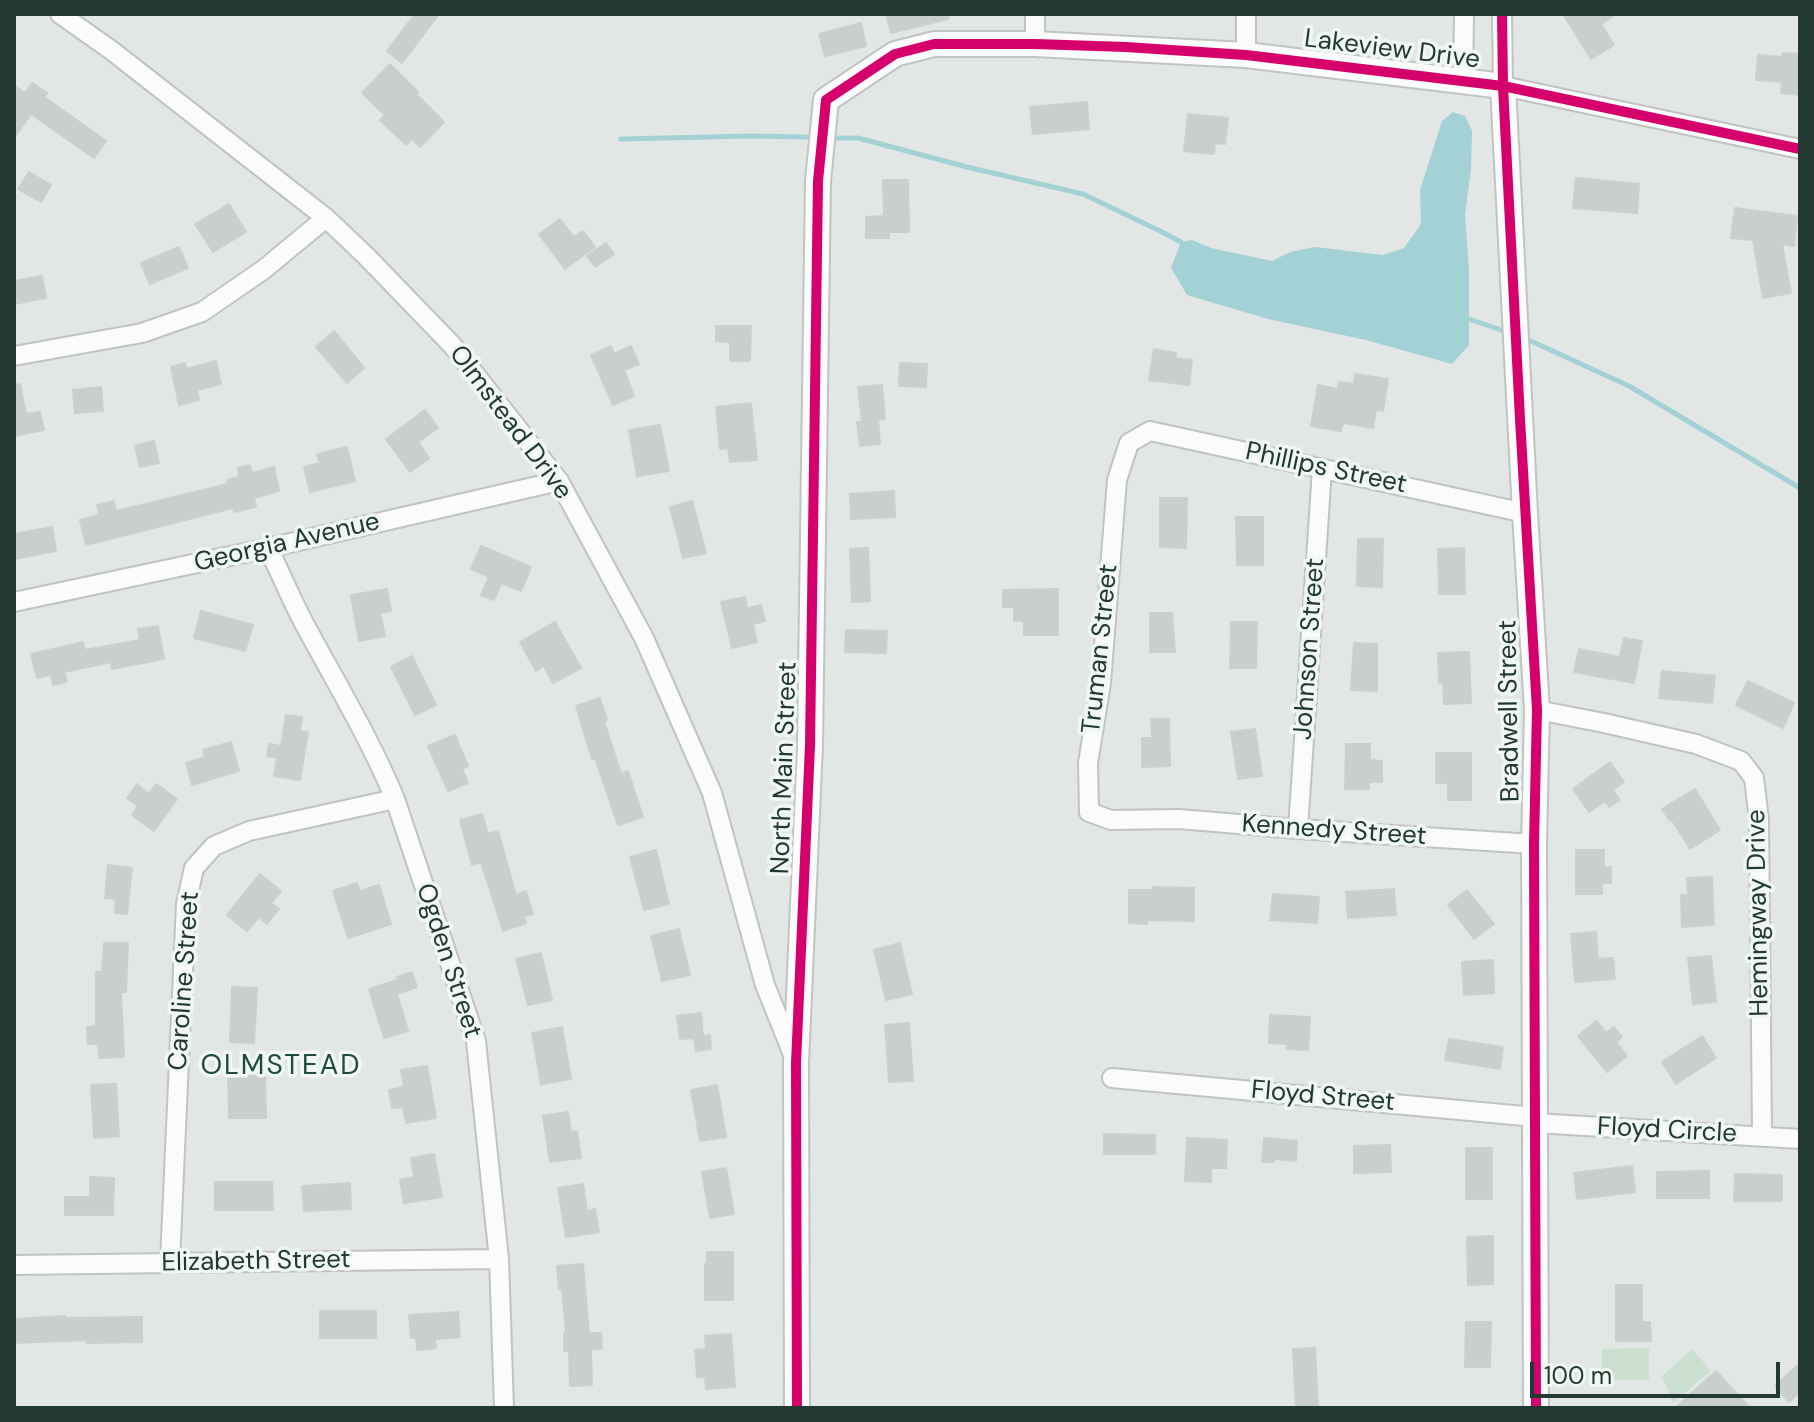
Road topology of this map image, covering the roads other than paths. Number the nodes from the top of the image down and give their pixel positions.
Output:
1 (60, 14) edge
2 (1035, 14) edge
3 (1246, 14) edge
4 (1464, 14) edge
5 (1502, 14) edge
6 (1035, 44) junction
7 (1246, 55) junction
8 (1463, 82) junction
9 (1503, 86) junction
10 (823, 129) joint
11 (1800, 149) edge
12 (326, 218) junction
13 (14, 356) edge
14 (1129, 443) joint
15 (1322, 469) junction
16 (559, 481) junction
17 (1525, 513) junction
18 (268, 548) junction
19 (14, 602) edge
20 (1537, 710) junction
21 (395, 799) junction
22 (1133, 820) joint
23 (1298, 829) junction
24 (1534, 844) junction
25 (796, 1063) junction
26 (1112, 1078) dead end
27 (1535, 1120) junction
28 (1762, 1136) junction
29 (1800, 1139) edge
30 (499, 1259) junction
31 (170, 1262) junction
32 (14, 1265) edge
33 (504, 1408) edge
34 (797, 1408) edge
35 (1536, 1408) edge

1 - 12 street, Olmstead Drive
2 - 6 street
3 - 7 street
4 - 8 street
5 - 9 street, Bradwell Street
6 - 7 street, Lakeview Drive
6 - 10 street, Lakeview Drive
7 - 8 street, Lakeview Drive
8 - 9 street, Lakeview Drive
9 - 11 street, Lakeview Drive
9 - 17 street, Bradwell Street
10 - 25 street, North Main Street
12 - 13 street
12 - 16 street, Olmstead Drive
14 - 15 street, Phillips Street
14 - 22 street, Truman Street
15 - 17 street, Phillips Street
15 - 23 street, Johnson Street
16 - 18 street, Georgia Avenue
16 - 25 street, Olmstead Drive
17 - 20 street, Bradwell Street
18 - 19 street, Georgia Avenue
18 - 21 street, Ogden Street
20 - 24 street, Bradwell Street
20 - 28 street, Hemingway Drive
21 - 30 street, Ogden Street
21 - 31 street, Caroline Street
22 - 23 street, Kennedy Street
23 - 24 street, Kennedy Street
24 - 27 street, Bradwell Street
25 - 34 street, North Main Street
26 - 27 street, Floyd Street
27 - 28 street, Floyd Circle
27 - 35 street, Bradwell Street
28 - 29 street, Floyd Circle
30 - 31 street, Elizabeth Street
30 - 33 street, Ogden Street
31 - 32 street, Elizabeth Street

